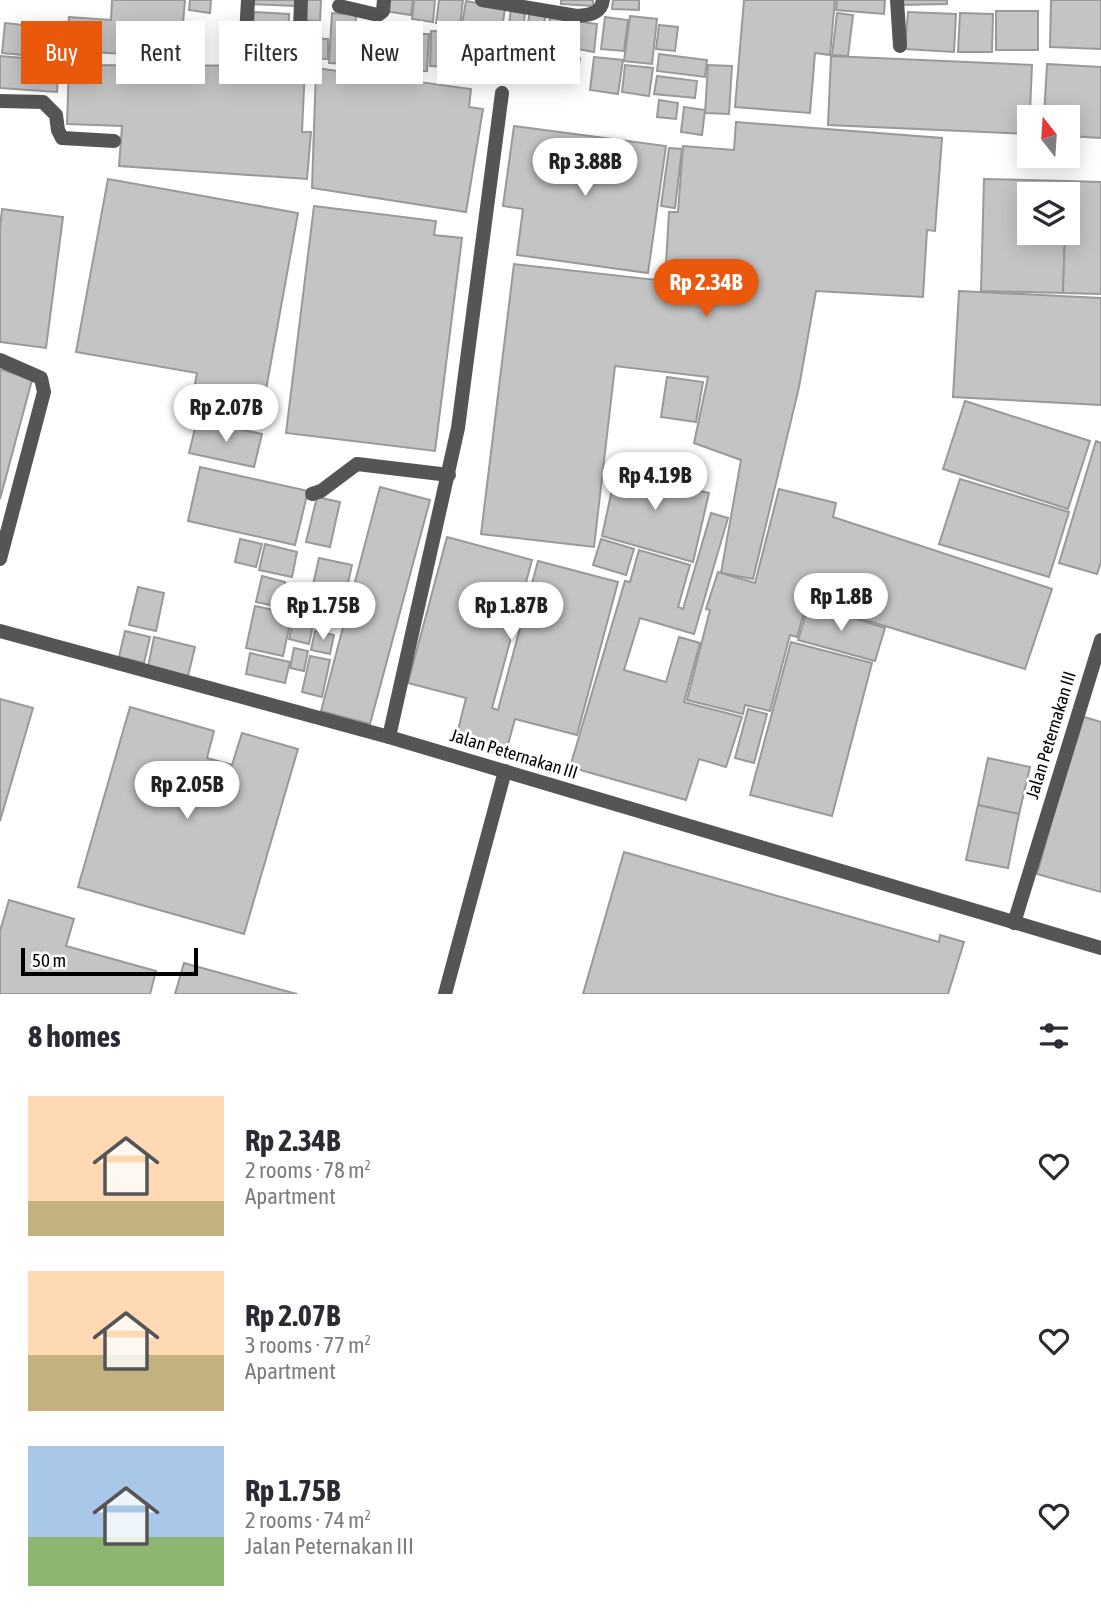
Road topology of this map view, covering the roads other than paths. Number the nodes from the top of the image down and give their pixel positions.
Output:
1 (248, 0) edge
2 (301, 0) edge
3 (384, 0) edge
4 (482, 0) edge
5 (603, 0) edge
6 (897, 0) edge
7 (339, 6) dead end
8 (247, 21) edge
9 (300, 21) edge
10 (900, 46) dead end
11 (502, 93) dead end
12 (0, 101) edge
13 (114, 141) dead end
14 (0, 360) edge
15 (449, 475) junction
16 (312, 494) dead end
17 (0, 559) edge
18 (0, 631) edge
19 (1101, 640) edge
20 (389, 737) junction
21 (505, 771) junction
22 (1014, 923) junction
23 (1101, 948) edge
24 (445, 994) edge

1 - 8 street
2 - 9 street
3 - 7 street
4 - 5 street
6 - 10 street
11 - 15 street
12 - 13 street
14 - 17 street
15 - 16 street
15 - 20 street
18 - 20 street, Jalan Peternakan III
19 - 22 street, Jalan Peternakan III
20 - 21 street, Jalan Peternakan III
21 - 22 street, Jalan Peternakan III
21 - 24 street
22 - 23 street, Jalan Peternakan III

